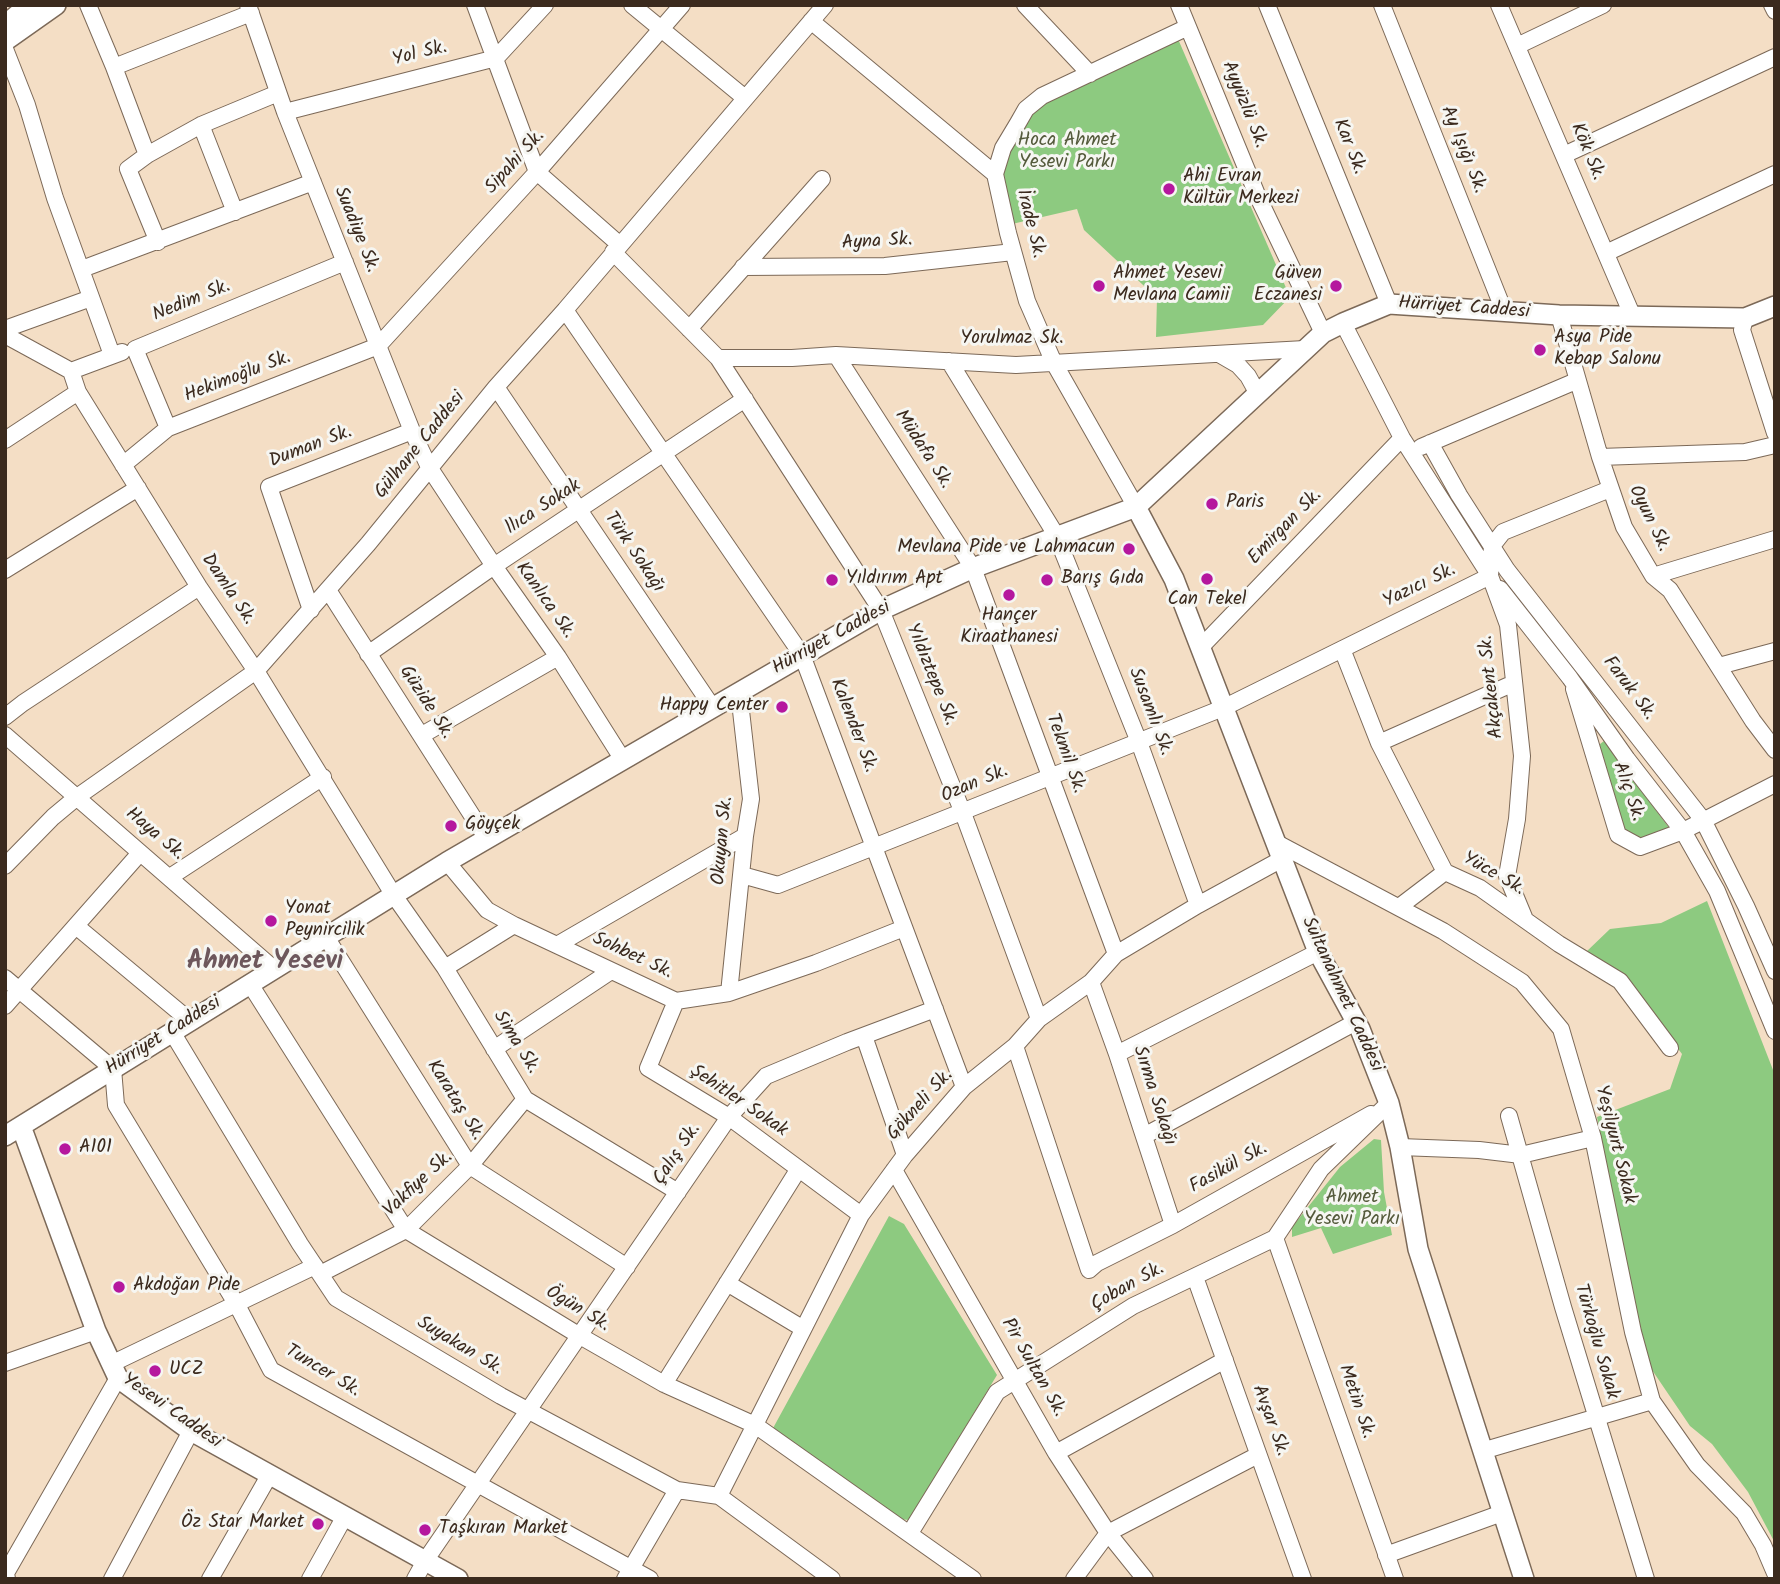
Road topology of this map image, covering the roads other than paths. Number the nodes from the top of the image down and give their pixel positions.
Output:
1 (29, 5) edge
2 (56, 5) edge
3 (88, 5) edge
4 (475, 5) edge
5 (545, 5) edge
6 (632, 5) edge
7 (682, 5) edge
8 (825, 5) edge
9 (1024, 5) edge
10 (1179, 5) edge
11 (1267, 5) edge
12 (1381, 5) edge
13 (1499, 5) edge
14 (1603, 5) edge
15 (1772, 5) edge
16 (249, 9) edge
17 (1775, 11) edge
18 (811, 21) junction
19 (5, 24) edge
20 (1188, 27) junction
21 (662, 29) junction
22 (5, 41) edge
23 (1517, 46) junction
24 (5, 49) edge
25 (1775, 57) edge
26 (496, 58) junction
27 (114, 68) junction
28 (1090, 74) junction
29 (278, 93) junction
30 (746, 98) junction
31 (285, 112) junction
32 (201, 125) junction
33 (147, 155) junction
34 (1564, 155) junction
35 (537, 172) junction
36 (995, 174) junction
37 (1775, 174) edge
38 (822, 179) dead end
39 (313, 182) junction
40 (235, 212) junction
41 (158, 243) junction
42 (616, 248) junction
43 (1013, 252) junction
44 (1606, 253) junction
45 (345, 262) junction
46 (743, 267) junction
47 (82, 270) junction
48 (91, 298) junction
49 (1389, 304) junction
50 (1775, 306) edge
51 (565, 310) junction
52 (1503, 311) junction
53 (1559, 315) junction
54 (1633, 317) junction
55 (1745, 318) junction
56 (1343, 323) junction
57 (690, 329) junction
58 (5, 330) edge
59 (1323, 333) junction
60 (5, 335) edge
61 (378, 346) junction
62 (135, 349) junction
63 (1305, 349) junction
64 (1219, 354) junction
65 (112, 355) junction
66 (836, 355) junction
67 (718, 358) junction
68 (948, 361) junction
69 (1054, 363) junction
70 (71, 371) junction
71 (1577, 381) junction
72 (496, 387) junction
73 (78, 392) junction
74 (1258, 394) junction
75 (745, 399) junction
76 (168, 428) junction
77 (412, 431) junction
78 (1775, 433) edge
79 (5, 440) edge
80 (1430, 443) junction
81 (1407, 444) junction
82 (1775, 445) edge
83 (663, 454) junction
84 (1600, 457) junction
85 (123, 465) junction
86 (429, 467) junction
87 (138, 488) junction
88 (1610, 489) junction
89 (1136, 507) junction
90 (580, 511) junction
91 (1056, 535) junction
92 (1775, 539) edge
93 (1492, 546) junction
94 (494, 566) junction
95 (973, 568) junction
96 (5, 570) edge
97 (1490, 576) junction
98 (1653, 576) junction
99 (199, 587) junction
100 (328, 590) junction
101 (311, 610) junction
102 (881, 610) junction
103 (1200, 648) junction
104 (1342, 649) junction
105 (1775, 651) edge
106 (368, 654) junction
107 (802, 654) junction
108 (558, 657) junction
109 (1719, 666) junction
110 (256, 671) junction
111 (1570, 678) junction
112 (1514, 683) junction
113 (739, 692) junction
114 (713, 708) junction
115 (1223, 708) junction
116 (5, 717) edge
117 (5, 735) edge
118 (422, 735) junction
119 (1139, 742) junction
120 (1379, 743) junction
121 (1775, 750) edge
122 (623, 760) junction
123 (1049, 776) junction
124 (323, 777) junction
125 (1775, 784) edge
126 (77, 797) junction
127 (963, 813) junction
128 (1703, 820) junction
129 (1683, 831) junction
130 (745, 836) junction
131 (487, 839) junction
132 (876, 848) junction
133 (1278, 850) junction
134 (140, 853) junction
135 (447, 862) junction
136 (5, 866) edge
137 (1445, 872) junction
138 (742, 875) junction
139 (170, 877) junction
140 (393, 894) junction
141 (1198, 905) junction
142 (1399, 907) junction
143 (1524, 917) junction
144 (75, 926) junction
145 (514, 926) junction
146 (904, 928) junction
147 (326, 937) junction
148 (556, 945) junction
149 (1318, 952) junction
150 (1116, 954) junction
151 (444, 968) junction
152 (274, 969) junction
153 (611, 971) junction
154 (1775, 971) edge
155 (5, 978) edge
156 (1091, 982) junction
157 (250, 984) junction
158 (19, 990) junction
159 (729, 993) junction
160 (676, 1001) junction
161 (5, 1006) edge
162 (934, 1009) junction
163 (1039, 1019) junction
164 (190, 1021) junction
165 (1356, 1022) junction
166 (1775, 1031) edge
167 (172, 1032) junction
168 (864, 1036) junction
169 (1015, 1046) junction
170 (1670, 1048) dead end
171 (494, 1049) junction
172 (1117, 1054) junction
173 (113, 1069) junction
174 (964, 1087) junction
175 (525, 1099) junction
176 (1389, 1103) junction
177 (1509, 1116) dead end
178 (729, 1117) junction
179 (13, 1131) edge
180 (1144, 1136) junction
181 (1593, 1138) junction
182 (1400, 1147) junction
183 (905, 1155) junction
184 (1521, 1156) junction
185 (470, 1166) junction
186 (798, 1170) junction
187 (894, 1170) junction
188 (678, 1192) junction
189 (861, 1215) junction
190 (1173, 1225) junction
191 (407, 1230) junction
192 (1275, 1238) junction
193 (627, 1267) junction
194 (317, 1270) junction
195 (1195, 1277) junction
196 (727, 1283) junction
197 (237, 1305) junction
198 (802, 1328) junction
199 (96, 1331) junction
200 (580, 1336) junction
201 (1224, 1360) junction
202 (5, 1363) edge
203 (114, 1371) junction
204 (1015, 1381) junction
205 (664, 1384) junction
206 (1652, 1401) junction
207 (529, 1411) junction
208 (1596, 1417) junction
209 (755, 1425) junction
210 (191, 1431) junction
211 (1482, 1451) junction
212 (1056, 1452) junction
213 (1258, 1455) junction
214 (270, 1474) junction
215 (478, 1483) junction
216 (677, 1490) junction
217 (719, 1496) junction
218 (1502, 1513) junction
219 (345, 1516) junction
220 (910, 1533) junction
221 (1108, 1533) junction
222 (1386, 1555) junction
223 (425, 1561) junction
224 (951, 1564) junction
225 (628, 1573) edge
226 (1775, 1573) edge
227 (6, 1574) edge
228 (8, 1579) edge
229 (112, 1579) edge
230 (210, 1579) edge
231 (310, 1579) edge
232 (415, 1579) edge
233 (458, 1579) edge
234 (650, 1579) edge
235 (832, 1579) edge
236 (941, 1579) edge
237 (974, 1579) edge
238 (1074, 1579) edge
239 (1145, 1579) edge
240 (1303, 1579) edge
241 (1395, 1579) edge
242 (1524, 1579) edge
243 (1646, 1579) edge

1 - 19 street
2 - 22 street
3 - 27 street
4 - 26 street
5 - 26 street
6 - 21 street
7 - 21 street, Sipahi Sk.
8 - 18 street, Gülhane Caddesi
9 - 28 street
10 - 20 street, Ayyüzlü Sk.
11 - 49 street, Kar Sk.
12 - 52 street, Ay Işığı Sk.
13 - 23 street, Kök Sk.
14 - 23 street
15 - 17 street
16 - 27 street
16 - 29 street, Suadiye Sk.
18 - 30 street, Gülhane Caddesi
18 - 36 street
20 - 28 street, İrade Sk.
20 - 59 street, Ayyüzlü Sk.
21 - 30 street
21 - 35 street, Sipahi Sk.
23 - 34 street, Kök Sk.
24 - 47 street
25 - 34 street
26 - 31 street, Yol Sk.
26 - 35 street
27 - 33 street
28 - 36 street, İrade Sk.
29 - 31 street, Suadiye Sk.
29 - 32 street
30 - 42 street, Gülhane Caddesi
31 - 39 street, Suadiye Sk.
32 - 33 street
32 - 40 street
33 - 41 street
34 - 44 street, Kök Sk.
35 - 42 street, Yıldıztepe Sk.
35 - 61 street, Sipahi Sk.
36 - 43 street, İrade Sk.
37 - 44 street
38 - 46 street
39 - 40 street
39 - 45 street, Suadiye Sk.
40 - 41 street
41 - 47 street
42 - 51 street, Gülhane Caddesi
42 - 57 street, Yıldıztepe Sk.
43 - 46 street, Ayna Sk.
43 - 69 street, İrade Sk.
44 - 54 street, Kök Sk.
45 - 61 street, Suadiye Sk.
45 - 62 street, Nedim Sk.
46 - 57 street
47 - 48 street
48 - 58 street
48 - 65 street
49 - 52 street, Hürriyet Caddesi
49 - 56 street, Hürriyet Caddesi
50 - 55 street, Hürriyet Caddesi
51 - 72 street, Gülhane Caddesi
51 - 83 street, Kalender Sk.
52 - 53 street, Hürriyet Caddesi
53 - 54 street, Hürriyet Caddesi
53 - 71 street, Oyun Sk.
54 - 55 street, Hürriyet Caddesi
55 - 78 street
56 - 59 street, Hürriyet Caddesi
56 - 81 street, Akçakent Sk.
57 - 67 street, Yıldıztepe Sk.
59 - 63 street, Hürriyet Caddesi
60 - 70 street
61 - 76 street, Hekimoğlu Sk.
61 - 77 street, Suadiye Sk.
62 - 65 street, Nedim Sk.
62 - 76 street
63 - 64 street, Yorulmaz Sk.
63 - 74 street, Hürriyet Caddesi
64 - 69 street, Yorulmaz Sk.
64 - 74 street
65 - 70 street, Nedim Sk.
66 - 67 street, Yorulmaz Sk.
66 - 68 street, Yorulmaz Sk.
66 - 95 street, Müdafa Sk.
67 - 75 street, Yıldıztepe Sk.
68 - 69 street, Yorulmaz Sk.
68 - 91 street, Susamlı Sk.
69 - 89 street, İrade Sk.
70 - 73 street, Damla Sk.
71 - 80 street
71 - 84 street, Oyun Sk.
72 - 86 street, Gülhane Caddesi
72 - 90 street, Türk Sokağı
73 - 79 street
73 - 85 street, Damla Sk.
74 - 89 street, Hürriyet Caddesi
75 - 83 street, llıca Sokak
75 - 102 street, Yıldıztepe Sk.
76 - 85 street, Hekimoğlu Sk.
77 - 86 street, Suadiye Sk.
77 - 101 street, Duman Sk.
80 - 81 street
80 - 93 street, Faruk Sk.
81 - 97 street, Akçakent Sk.
81 - 103 street, Emirgan Sk.
82 - 84 street
83 - 90 street, llıca Sokak
83 - 107 street, Kalender Sk.
84 - 88 street, Oyun Sk.
85 - 87 street, Damla Sk.
86 - 94 street, Kanlıca Sk.
86 - 100 street, Gülhane Caddesi
87 - 96 street
87 - 99 street, Damla Sk.
88 - 93 street
88 - 98 street, Oyun Sk.
89 - 91 street, Hürriyet Caddesi
89 - 103 street, Sultanahmet Caddesi
90 - 94 street, llıca Sokak
90 - 114 street, Türk Sokağı
91 - 95 street, Hürriyet Caddesi
91 - 119 street, Susamlı Sk.
92 - 98 street
93 - 97 street
93 - 128 street, Faruk Sk.
94 - 106 street, llıca Sokak
94 - 108 street, Kanlıca Sk.
95 - 102 street, Hürriyet Caddesi
95 - 123 street, Tekmil Sk.
97 - 104 street, Yazıcı Sk.
97 - 111 street
97 - 112 street, Akçakent Sk.
98 - 109 street, Oyun Sk.
99 - 110 street, Damla Sk.
99 - 116 street
100 - 101 street, Gülhane Caddesi
100 - 106 street, Güzide Sk.
101 - 110 street, Gülhane Caddesi
102 - 107 street, Hürriyet Caddesi
102 - 127 street, Yıldıztepe Sk.
103 - 115 street, Sultanahmet Caddesi
104 - 115 street, Yazıcı Sk.
104 - 120 street, Yüce Sk.
105 - 109 street
106 - 118 street, Güzide Sk.
107 - 113 street, Hürriyet Caddesi
107 - 132 street, Kalender Sk.
108 - 118 street
108 - 122 street, Kanlıca Sk.
109 - 121 street, Oyun Sk.
110 - 124 street, Damla Sk.
110 - 126 street, Gülhane Caddesi
111 - 129 street
111 - 129 street, Alıç Sk.
112 - 120 street
112 - 143 street, Akçakent Sk.
113 - 114 street, Hürriyet Caddesi
113 - 130 street, Okuyan Sk.
114 - 122 street, Hürriyet Caddesi
115 - 119 street, Ozan Sk.
115 - 133 street, Sultanahmet Caddesi
117 - 126 street, Haya Sk.
118 - 131 street, Güzide Sk.
119 - 123 street, Ozan Sk.
119 - 141 street, Susamlı Sk.
120 - 137 street, Yüce Sk.
122 - 131 street, Hürriyet Caddesi
123 - 127 street, Ozan Sk.
123 - 150 street, Tekmil Sk.
124 - 139 street
124 - 140 street, Damla Sk.
125 - 128 street, Alıç Sk.
126 - 134 street, Haya Sk.
126 - 136 street, Gülhane Caddesi
127 - 132 street, Ozan Sk.
127 - 163 street, Yıldıztepe Sk.
128 - 129 street, Alıç Sk.
128 - 154 street, Faruk Sk.
129 - 166 street
130 - 138 street, Okuyan Sk.
130 - 148 street
131 - 135 street, Hürriyet Caddesi
132 - 138 street, Ozan Sk.
132 - 146 street, Kalender Sk.
133 - 141 street, Gökneli Sk.
133 - 142 street, Yeşilyurt Sokak
133 - 149 street, Sultanahmet Caddesi
134 - 139 street, Haya Sk.
134 - 144 street
135 - 140 street, Hürriyet Caddesi
135 - 145 street, Sohbet Sk.
137 - 142 street
137 - 143 street, Yüce Sk.
138 - 159 street, Okuyan Sk.
139 - 152 street, Haya Sk.
140 - 147 street, Hürriyet Caddesi
140 - 151 street, Sima Sk.
141 - 150 street, Gökneli Sk.
142 - 181 street, Yeşilyurt Sokak
143 - 170 street, Yüce Sk.
144 - 158 street
144 - 164 street
145 - 148 street, Sohbet Sk.
145 - 151 street
146 - 159 street, Sohbet Sk.
146 - 162 street, Kalender Sk.
147 - 152 street, Hürriyet Caddesi
147 - 185 street, Karataş Sk.
148 - 153 street, Sohbet Sk.
149 - 165 street, Sultanahmet Caddesi
149 - 172 street
150 - 156 street, Gökneli Sk.
151 - 171 street, Sima Sk.
152 - 157 street, Hürriyet Caddesi
153 - 160 street, Sohbet Sk.
153 - 171 street
155 - 158 street
156 - 163 street, Gökneli Sk.
156 - 172 street, Sırma Sokağı
157 - 164 street, Hürriyet Caddesi
157 - 191 street, Ögün Sk.
158 - 161 street
158 - 173 street
159 - 160 street, Sohbet Sk.
160 - 178 street, Şehitler Sokak
162 - 168 street, Çalış Sk.
162 - 174 street, Kalender Sk.
163 - 169 street, Gökneli Sk.
164 - 167 street, Hürriyet Caddesi
165 - 176 street, Sultanahmet Caddesi
165 - 180 street
167 - 173 street, Hürriyet Caddesi
167 - 194 street, Suyakan Sk.
168 - 178 street, Çalış Sk.
168 - 183 street
169 - 174 street, Gökneli Sk.
169 - 190 street, Fasikül Sk.
171 - 175 street, Sima Sk.
172 - 180 street, Sırma Sokağı
173 - 179 street, Hürriyet Caddesi
173 - 197 street, Tuncer Sk.
174 - 183 street, Gökneli Sk.
175 - 185 street, Vakfiye Sk.
175 - 188 street, Sima Sk.
176 - 182 street, Sultanahmet Caddesi
176 - 190 street, Fasikül Sk.
176 - 192 street
177 - 184 street, Türkoğlu Sokak
178 - 186 street, Şehitler Sokak
178 - 188 street, Çalış Sk.
179 - 199 street, Yesevi Caddesi
180 - 190 street, Sırma Sokağı
181 - 184 street
181 - 206 street, Yeşilyurt Sokak
182 - 184 street
182 - 211 street, Sultanahmet Caddesi
183 - 187 street, Gökneli Sk.
184 - 208 street, Türkoğlu Sokak
185 - 191 street, Vakfiye Sk.
185 - 193 street, Karataş Sk.
186 - 189 street, Şehitler Sokak
186 - 196 street
187 - 189 street, Gökneli Sk.
187 - 204 street, Pir Sultan Sk.
188 - 193 street, Çalış Sk.
189 - 198 street, Gökneli Sk.
191 - 194 street, Vakfiye Sk.
191 - 200 street, Ögün Sk.
192 - 195 street, Çoban Sk.
192 - 222 street, Metin Sk.
193 - 200 street, Çalış Sk.
194 - 197 street, Vakfiye Sk.
194 - 207 street, Suyakan Sk.
195 - 201 street, Avşar Sk.
195 - 204 street, Çoban Sk.
196 - 198 street
196 - 205 street
197 - 203 street, Vakfiye Sk.
197 - 215 street, Tuncer Sk.
198 - 209 street, Gökneli Sk.
199 - 202 street
199 - 203 street, Yesevi Caddesi
200 - 205 street, Ögün Sk.
200 - 207 street, Çalış Sk.
201 - 212 street
201 - 213 street, Avşar Sk.
203 - 210 street, Yesevi Caddesi
203 - 227 street
204 - 212 street, Pir Sultan Sk.
204 - 220 street, Çoban Sk.
205 - 209 street, Ögün Sk.
206 - 208 street
206 - 226 street, Yeşilyurt Sokak
207 - 215 street, Çalış Sk.
207 - 216 street, Suyakan Sk.
208 - 211 street
208 - 243 street, Türkoğlu Sokak
209 - 217 street, Gökneli Sk.
209 - 220 street, Ögün Sk.
210 - 214 street, Yesevi Caddesi
210 - 229 street
211 - 218 street, Sultanahmet Caddesi
212 - 221 street, Pir Sultan Sk.
213 - 221 street
213 - 240 street, Avşar Sk.
214 - 219 street, Yesevi Caddesi
214 - 230 street
215 - 223 street, Çalış Sk.
215 - 225 street, Tuncer Sk.
216 - 217 street, Suyakan Sk.
216 - 225 street
217 - 235 street, Suyakan Sk.
218 - 222 street
218 - 242 street, Sultanahmet Caddesi
219 - 223 street, Yesevi Caddesi
219 - 231 street
220 - 224 street, Ögün Sk.
221 - 238 street
221 - 239 street, Pir Sultan Sk.
222 - 241 street, Metin Sk.
223 - 232 street, Çalış Sk.
223 - 233 street, Yesevi Caddesi
224 - 236 street
224 - 237 street, Ögün Sk.
225 - 234 street, Tuncer Sk.
227 - 228 street

